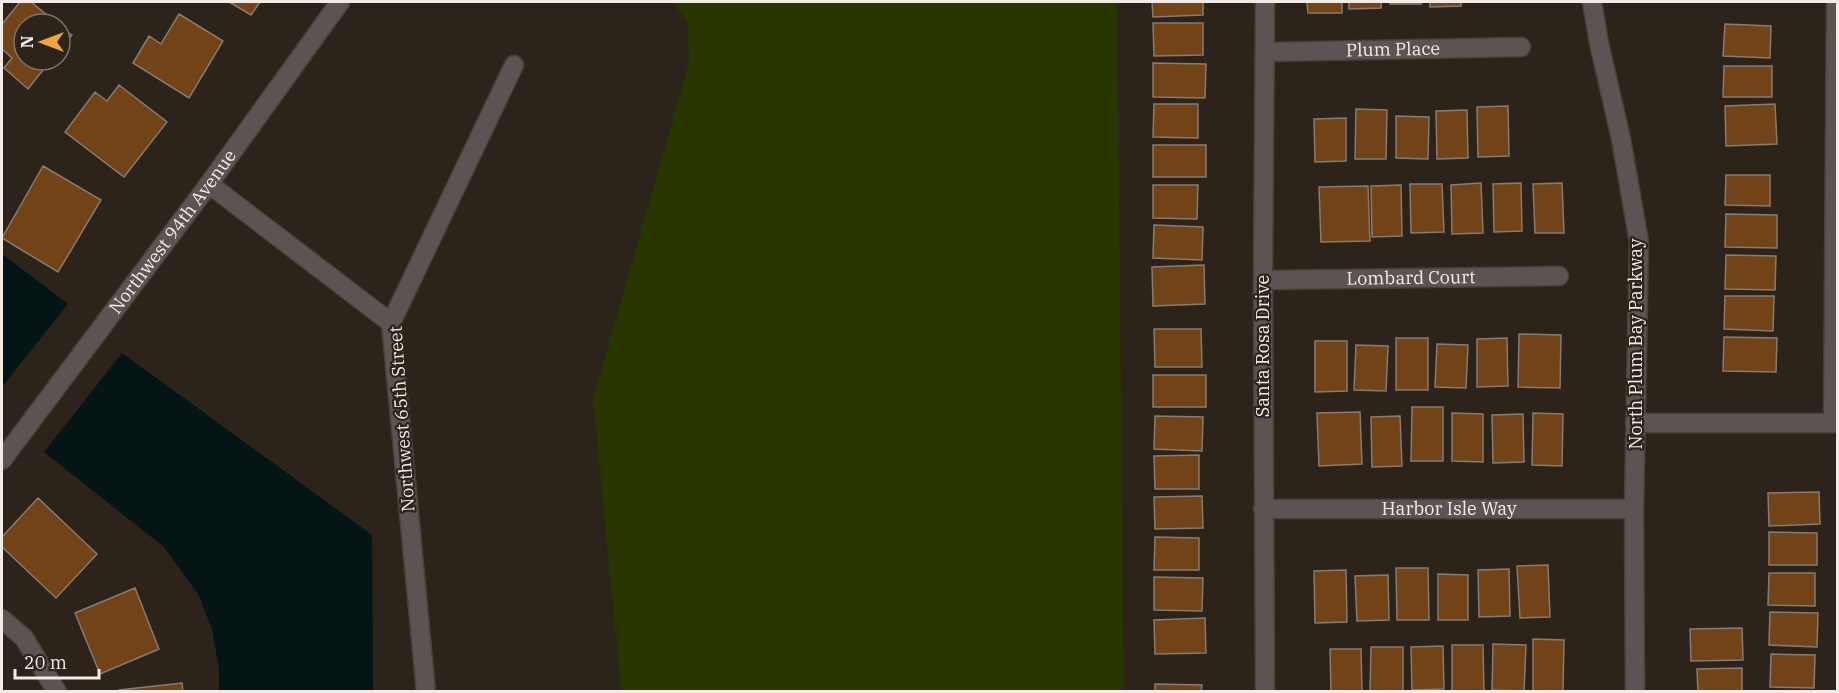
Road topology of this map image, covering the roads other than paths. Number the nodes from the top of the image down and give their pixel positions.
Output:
1 (340, 2) edge
2 (1265, 2) edge
3 (1592, 2) edge
4 (1836, 2) edge
5 (1521, 47) dead end
6 (1265, 52) junction
7 (514, 65) dead end
8 (209, 184) junction
9 (1559, 276) dead end
10 (1263, 280) junction
11 (392, 323) junction
12 (1635, 423) junction
13 (1835, 423) edge
14 (2, 460) edge
15 (1263, 509) junction
16 (1634, 509) junction
17 (2, 619) edge
18 (57, 692) edge
19 (426, 692) edge
20 (1264, 692) edge
21 (1635, 692) edge

1 - 8 street, Northwest 94th Avenue
2 - 6 street, Santa Rosa Drive
3 - 12 street, North Plum Bay Parkway
4 - 13 street
5 - 6 street, Plum Place
6 - 10 street, Santa Rosa Drive
7 - 11 street, Northwest 65th Street
8 - 11 street
8 - 14 street, Northwest 94th Avenue
9 - 10 street, Lombard Court
10 - 15 street, Santa Rosa Drive
11 - 19 street, Northwest 65th Street
12 - 13 street
12 - 16 street, North Plum Bay Parkway
15 - 16 street, Harbor Isle Way
15 - 20 street, Santa Rosa Drive
16 - 21 street, North Plum Bay Parkway
17 - 18 street

